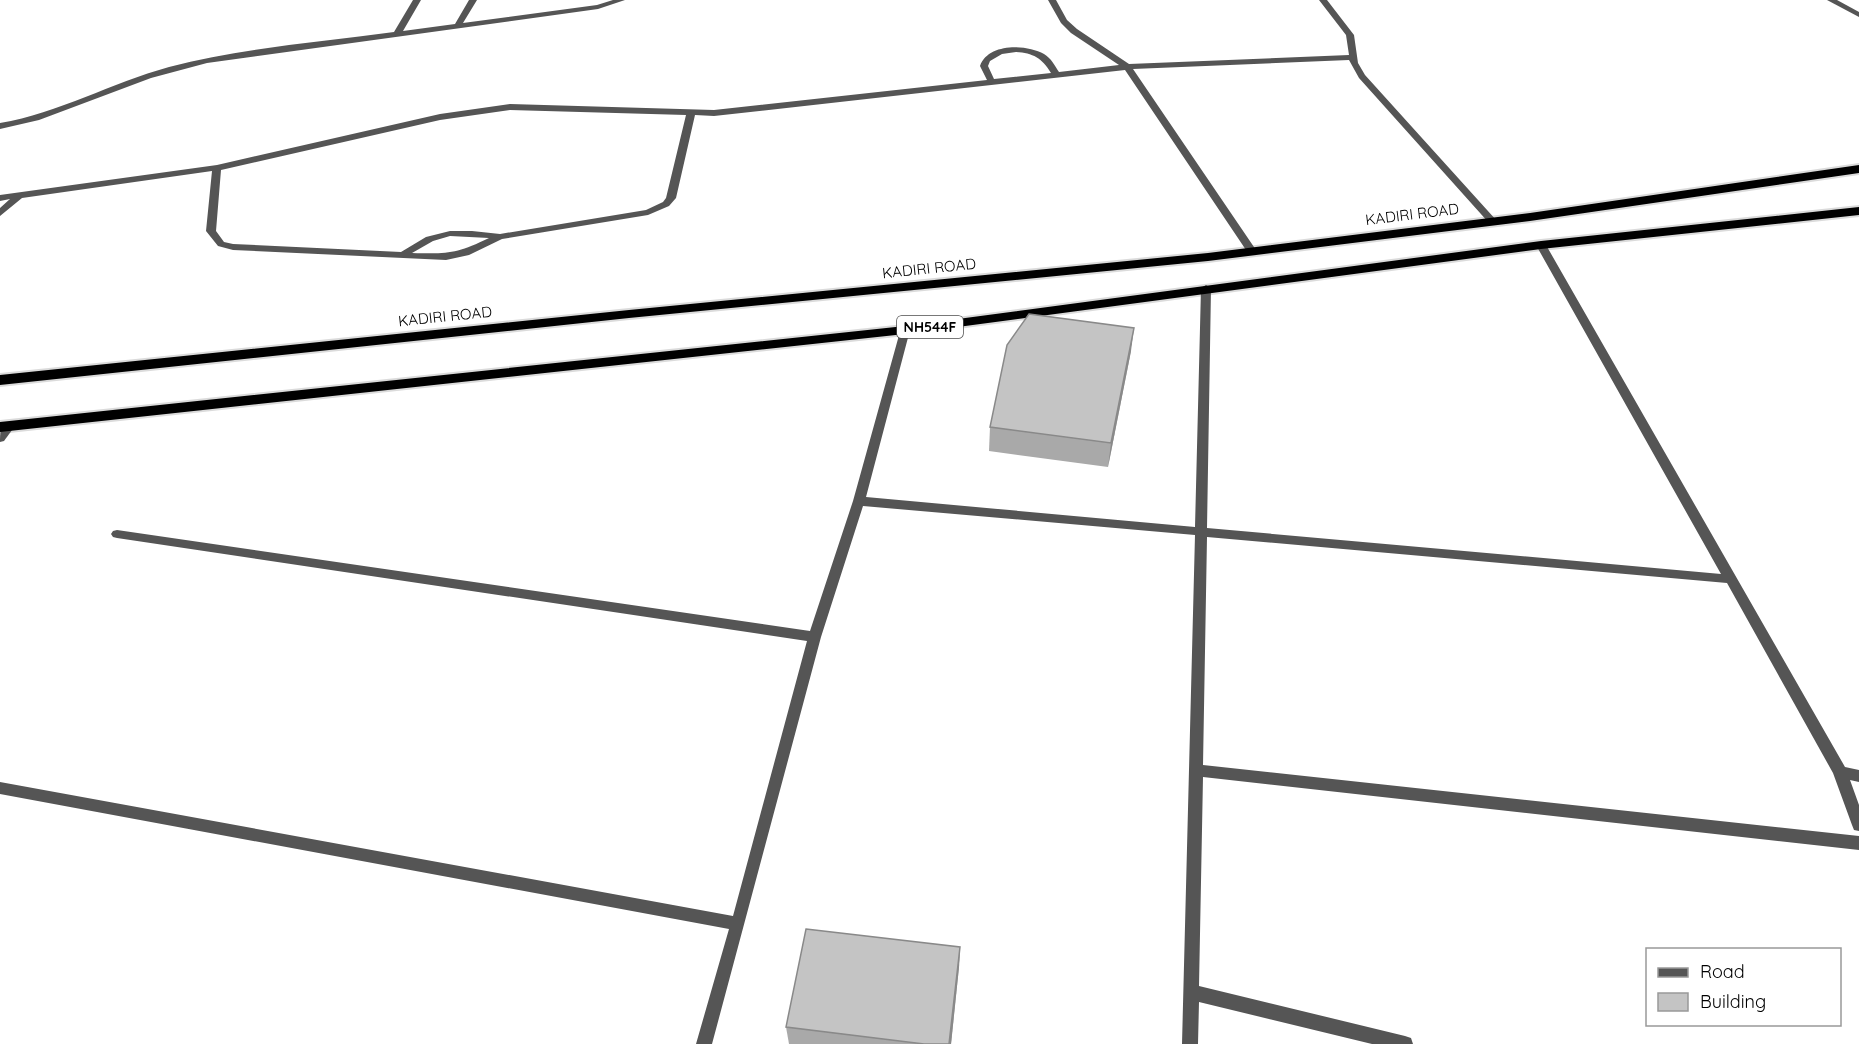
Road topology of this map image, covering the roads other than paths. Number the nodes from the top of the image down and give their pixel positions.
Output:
1 (417, 0) edge
2 (473, 0) edge
3 (621, 0) edge
4 (1052, 0) edge
5 (1323, 0) edge
6 (1831, 0) edge
7 (1859, 15) edge
8 (458, 26) junction
9 (397, 34) junction
10 (1352, 57) junction
11 (1127, 67) junction
12 (1057, 75) junction
13 (992, 83) junction
14 (691, 113) junction
15 (0, 126) edge
16 (217, 168) junction
17 (1859, 169) edge
18 (19, 196) junction
19 (0, 198) edge
20 (1859, 211) edge
21 (0, 213) edge
22 (1492, 220) junction
23 (500, 237) junction
24 (1541, 245) junction
25 (1251, 250) junction
26 (405, 253) junction
27 (1206, 288) junction
28 (906, 330) junction
29 (0, 380) edge
30 (5, 426) edge
31 (0, 438) edge
32 (859, 501) junction
33 (1202, 532) junction
34 (117, 534) dead end
35 (1730, 579) junction
36 (815, 637) junction
37 (1197, 770) junction
38 (1840, 772) junction
39 (1859, 776) edge
40 (0, 788) edge
41 (1859, 825) edge
42 (1859, 843) edge
43 (738, 924) junction
44 (1191, 992) junction
45 (704, 1044) edge
46 (1190, 1044) edge
47 (1405, 1044) edge

1 - 9 street
2 - 8 street
3 - 8 street
4 - 11 street
5 - 10 street
6 - 7 street
8 - 9 street
9 - 15 street
10 - 11 street
10 - 22 street
11 - 12 street
11 - 25 street
12 - 13 street
12 - 13 street
13 - 14 street
14 - 16 street
14 - 23 street
16 - 18 street
16 - 26 street
17 - 22 highway, KADIRI ROAD
18 - 19 street
18 - 21 street
20 - 24 highway, NH544F
22 - 25 highway, KADIRI ROAD
23 - 26 street
23 - 26 street
24 - 27 highway, NH544F
24 - 35 street
25 - 29 highway, KADIRI ROAD
27 - 28 highway, NH544F
27 - 33 street
28 - 30 highway, NH544F
28 - 32 street
30 - 31 street
32 - 33 street
32 - 36 street
33 - 35 street
33 - 37 street
34 - 36 street
35 - 38 street
36 - 43 street
37 - 42 street
37 - 44 street
38 - 39 street
38 - 41 street
40 - 43 street
43 - 45 street
44 - 46 street
44 - 47 street

